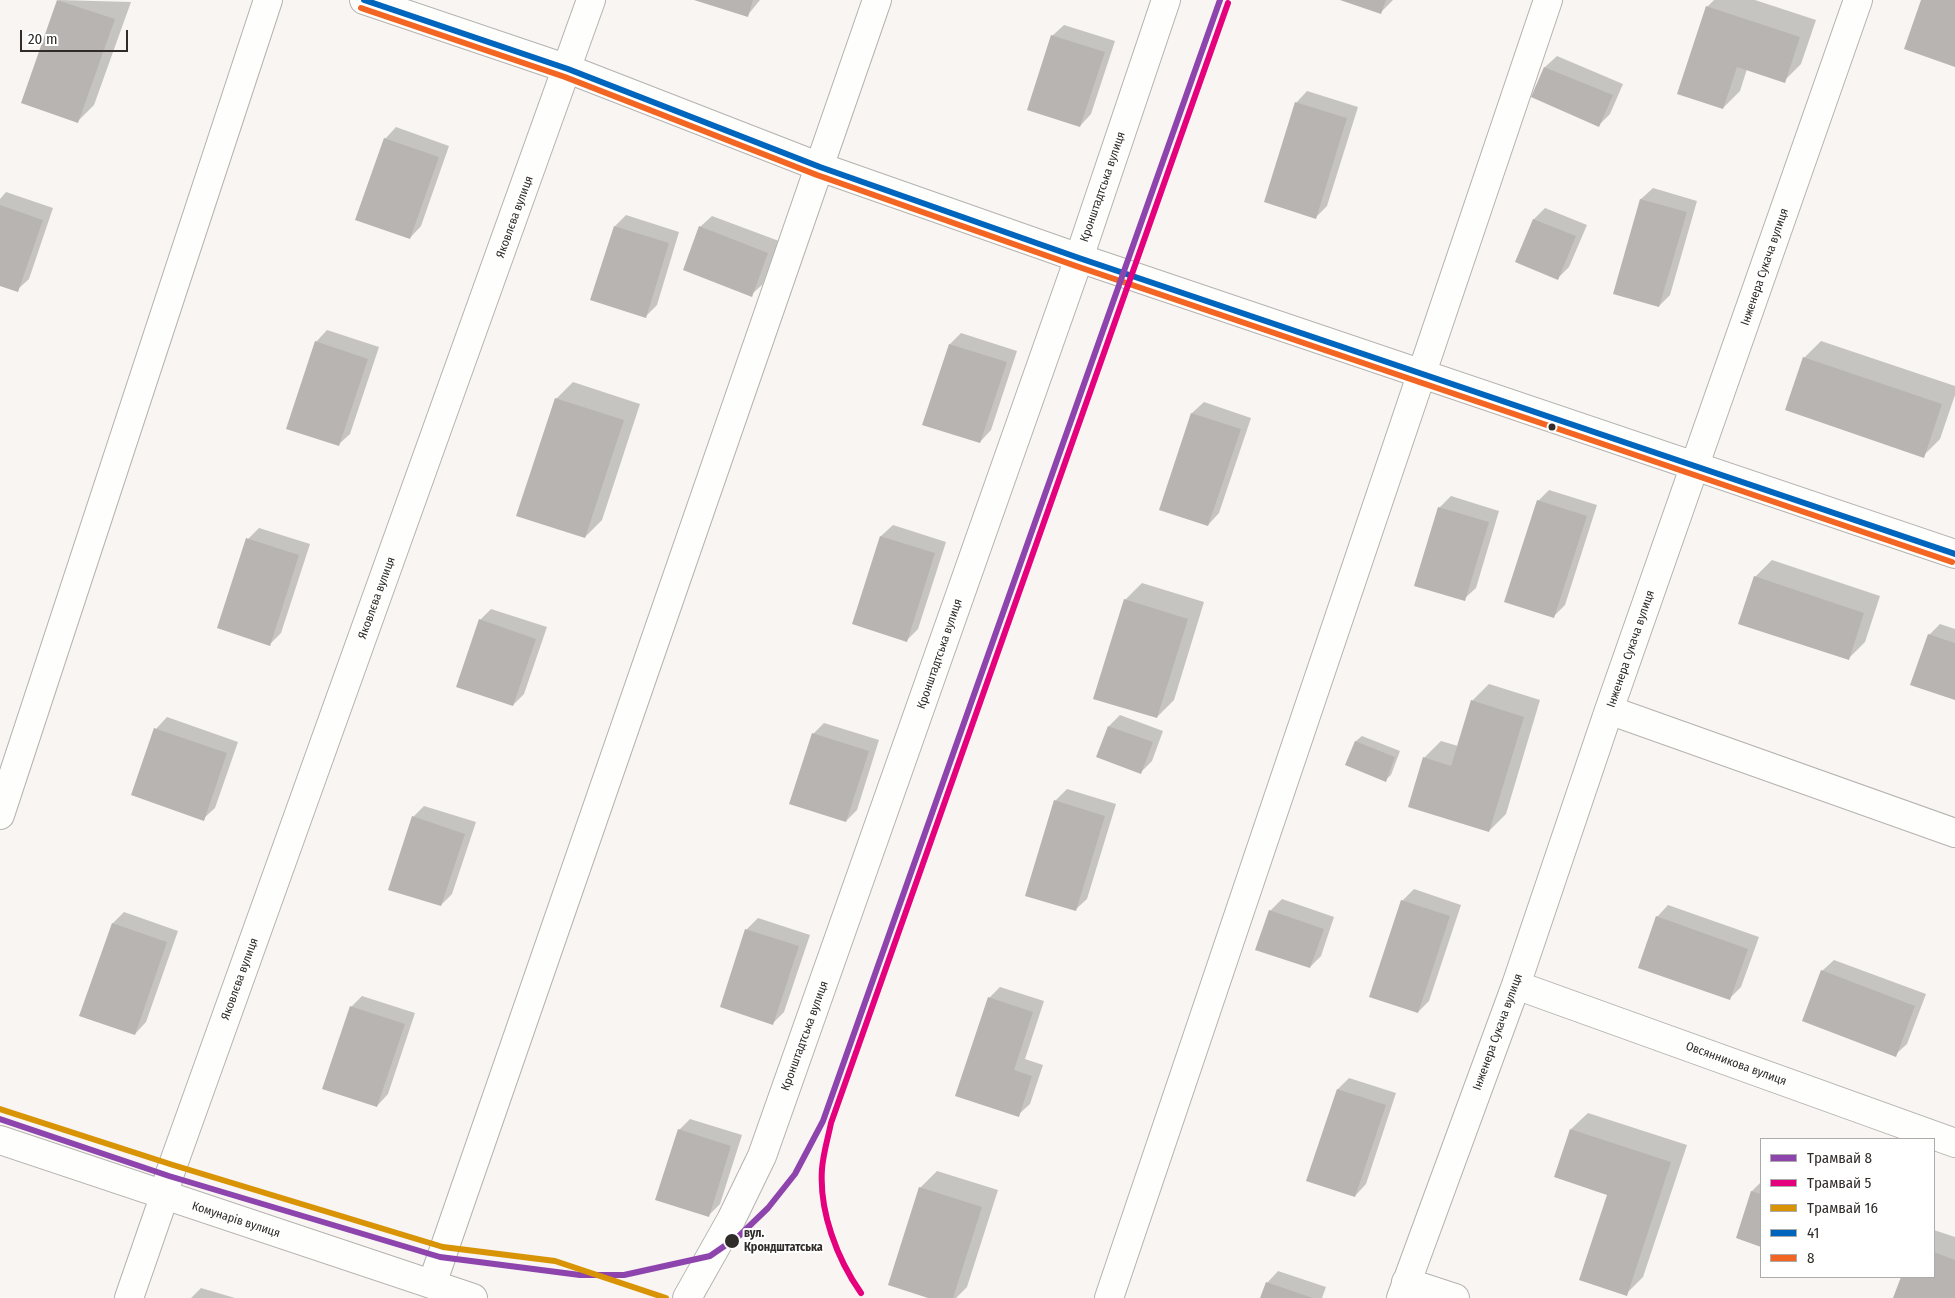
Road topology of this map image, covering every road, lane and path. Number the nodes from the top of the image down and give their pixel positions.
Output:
1 (268, 0) edge
2 (364, 0) edge
3 (591, 0) edge
4 (878, 0) edge
5 (1166, 0) edge
6 (1548, 0) edge
7 (1858, 0) edge
8 (568, 69) junction
9 (820, 167) junction
10 (1079, 258) junction
11 (1421, 373) junction
12 (1696, 466) junction
13 (1955, 554) edge
14 (1609, 710) junction
15 (0, 815) edge
16 (1955, 833) edge
17 (1516, 985) junction
18 (0, 1140) edge
19 (1955, 1143) edge
20 (164, 1197) junction
21 (432, 1284) junction
22 (1403, 1290) edge
23 (129, 1298) edge
24 (473, 1298) edge
25 (687, 1298) edge
26 (1109, 1298) edge
27 (1455, 1298) edge

1 - 15 street
2 - 8 street
3 - 8 street, Яковлєва вулиця
4 - 9 street
5 - 10 street, Кронштадтська вулиця
6 - 11 street
7 - 12 street, Інженера Сукача вулиця
8 - 9 street
8 - 20 street, Яковлєва вулиця
9 - 10 street
9 - 21 street
10 - 11 street
10 - 25 street, Кронштадтська вулиця
11 - 12 street
11 - 26 street
12 - 13 street
12 - 14 street, Інженера Сукача вулиця
14 - 16 street
14 - 17 street, Інженера Сукача вулиця
17 - 19 street, Овсянникова вулиця
17 - 22 street, Інженера Сукача вулиця
18 - 20 street, Комунарів вулиця
20 - 21 street, Комунарів вулиця
20 - 23 street, Яковлєва вулиця
21 - 24 street, Комунарів вулиця
22 - 27 street

